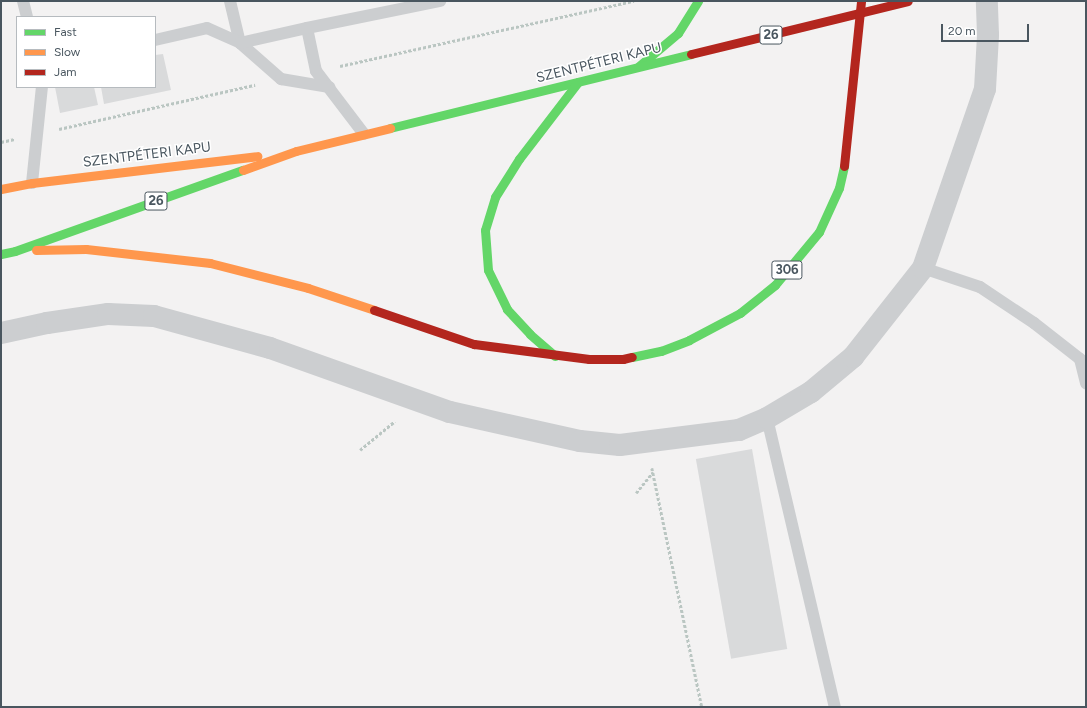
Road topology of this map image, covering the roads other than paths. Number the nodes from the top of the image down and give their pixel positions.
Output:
1 (23, 1) edge
2 (230, 1) edge
3 (698, 1) edge
4 (861, 1) edge
5 (908, 1) edge
6 (987, 1) edge
7 (433, 2) edge
8 (27, 16) edge
9 (307, 28) junction
10 (156, 40) edge
11 (240, 43) junction
12 (635, 69) junction
13 (578, 82) junction
14 (328, 87) junction
15 (42, 88) edge
16 (364, 134) junction
17 (296, 152) junction
18 (32, 183) junction
19 (1, 189) edge
20 (15, 251) junction
21 (1, 254) edge
22 (923, 268) junction
23 (1, 333) edge
24 (555, 356) junction
25 (1086, 383) edge
26 (767, 418) junction
27 (835, 707) edge

1 - 8 lane
2 - 11 lane
3 - 12 main road
4 - 24 main road, 306, bridge
5 - 12 main road, SZENTPÉTERI KAPU / 26
6 - 22 street
7 - 9 lane
9 - 11 lane
9 - 14 lane
10 - 11 lane
11 - 14 lane
12 - 13 main road, SZENTPÉTERI KAPU / 26
13 - 16 main road, SZENTPÉTERI KAPU / 26
13 - 24 main road
14 - 16 lane
15 - 18 lane
16 - 17 main road, SZENTPÉTERI KAPU / 26
17 - 18 main road, SZENTPÉTERI KAPU / 26
17 - 20 main road, SZENTPÉTERI KAPU / 26
18 - 19 main road, SZENTPÉTERI KAPU / 26
20 - 21 main road, 26
20 - 24 main road
22 - 25 lane
22 - 26 street
23 - 26 street
26 - 27 lane

